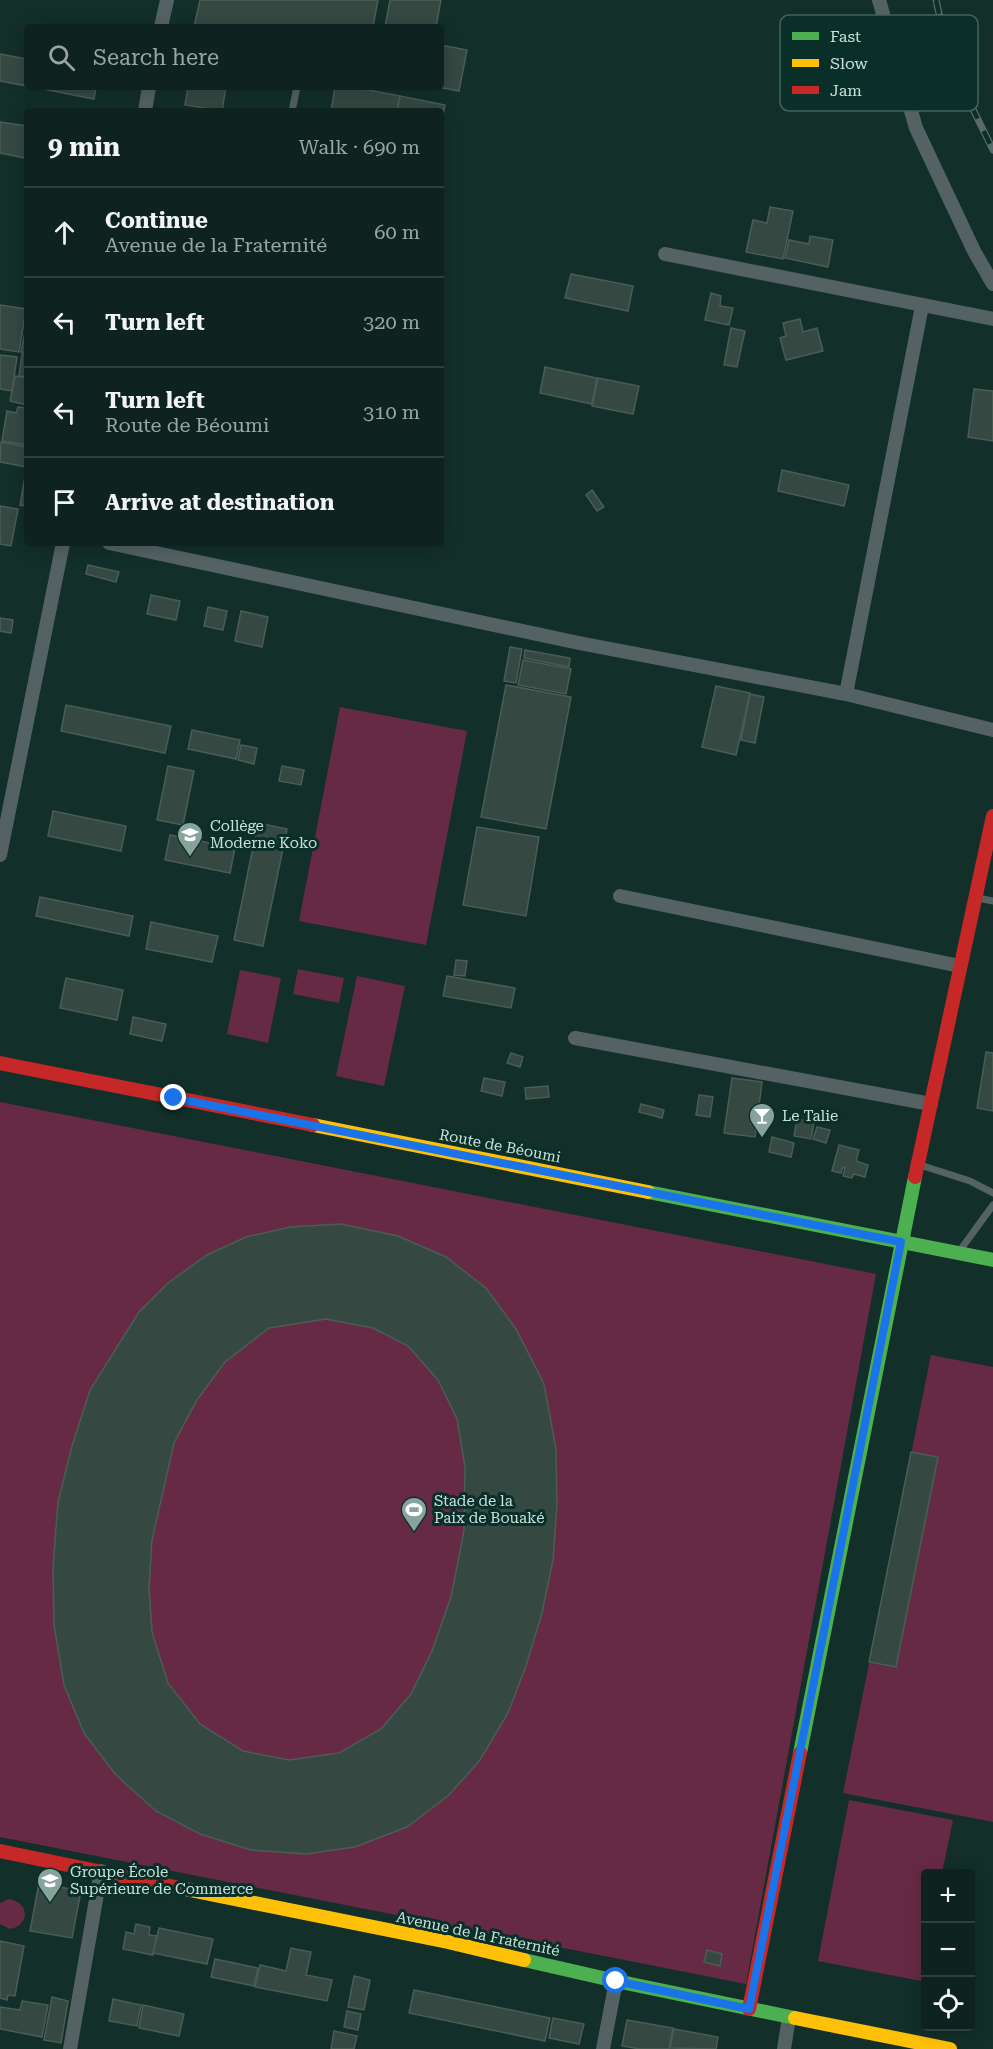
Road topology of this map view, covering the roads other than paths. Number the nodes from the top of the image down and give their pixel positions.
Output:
1 (167, 0) edge
2 (879, 0) edge
3 (883, 15) edge
4 (162, 24) edge
5 (148, 90) edge
6 (296, 90) edge
7 (146, 108) edge
8 (293, 108) edge
9 (911, 111) edge
10 (665, 254) dead end
11 (993, 284) edge
12 (922, 306) junction
13 (993, 319) edge
14 (62, 546) edge
15 (123, 546) edge
16 (846, 694) junction
17 (993, 730) edge
18 (993, 816) edge
19 (0, 855) edge
20 (620, 896) dead end
21 (975, 898) junction
22 (993, 901) edge
23 (960, 966) junction
24 (575, 1038) dead end
25 (0, 1063) edge
26 (931, 1104) junction
27 (918, 1164) junction
28 (993, 1193) edge
29 (993, 1205) edge
30 (901, 1242) junction
31 (959, 1253) junction
32 (993, 1260) edge
33 (0, 1851) edge
34 (101, 1871) junction
35 (616, 1981) junction
36 (749, 2009) junction
37 (789, 2017) junction
38 (70, 2049) edge
39 (603, 2049) edge
40 (784, 2049) edge
41 (950, 2049) edge

1 - 4 street
2 - 3 street
5 - 7 street
6 - 8 lane
9 - 11 street
10 - 12 street
12 - 13 street
12 - 16 street
14 - 19 street
15 - 16 street
16 - 17 street
18 - 21 street
20 - 23 street
21 - 22 lane
21 - 23 street
23 - 26 street
24 - 26 street
25 - 30 street, Route de Béoumi
26 - 27 street
27 - 28 lane
27 - 30 street
29 - 31 lane
30 - 31 street, Route de Béoumi
30 - 36 street
31 - 32 street, Route de Béoumi
33 - 34 street, Avenue de la Fraternité
34 - 35 street, Avenue de la Fraternité
34 - 38 street
35 - 36 street, Avenue de la Fraternité
35 - 39 street
36 - 37 street, Avenue de la Fraternité
37 - 40 street
37 - 41 street, Avenue de la Fraternité

